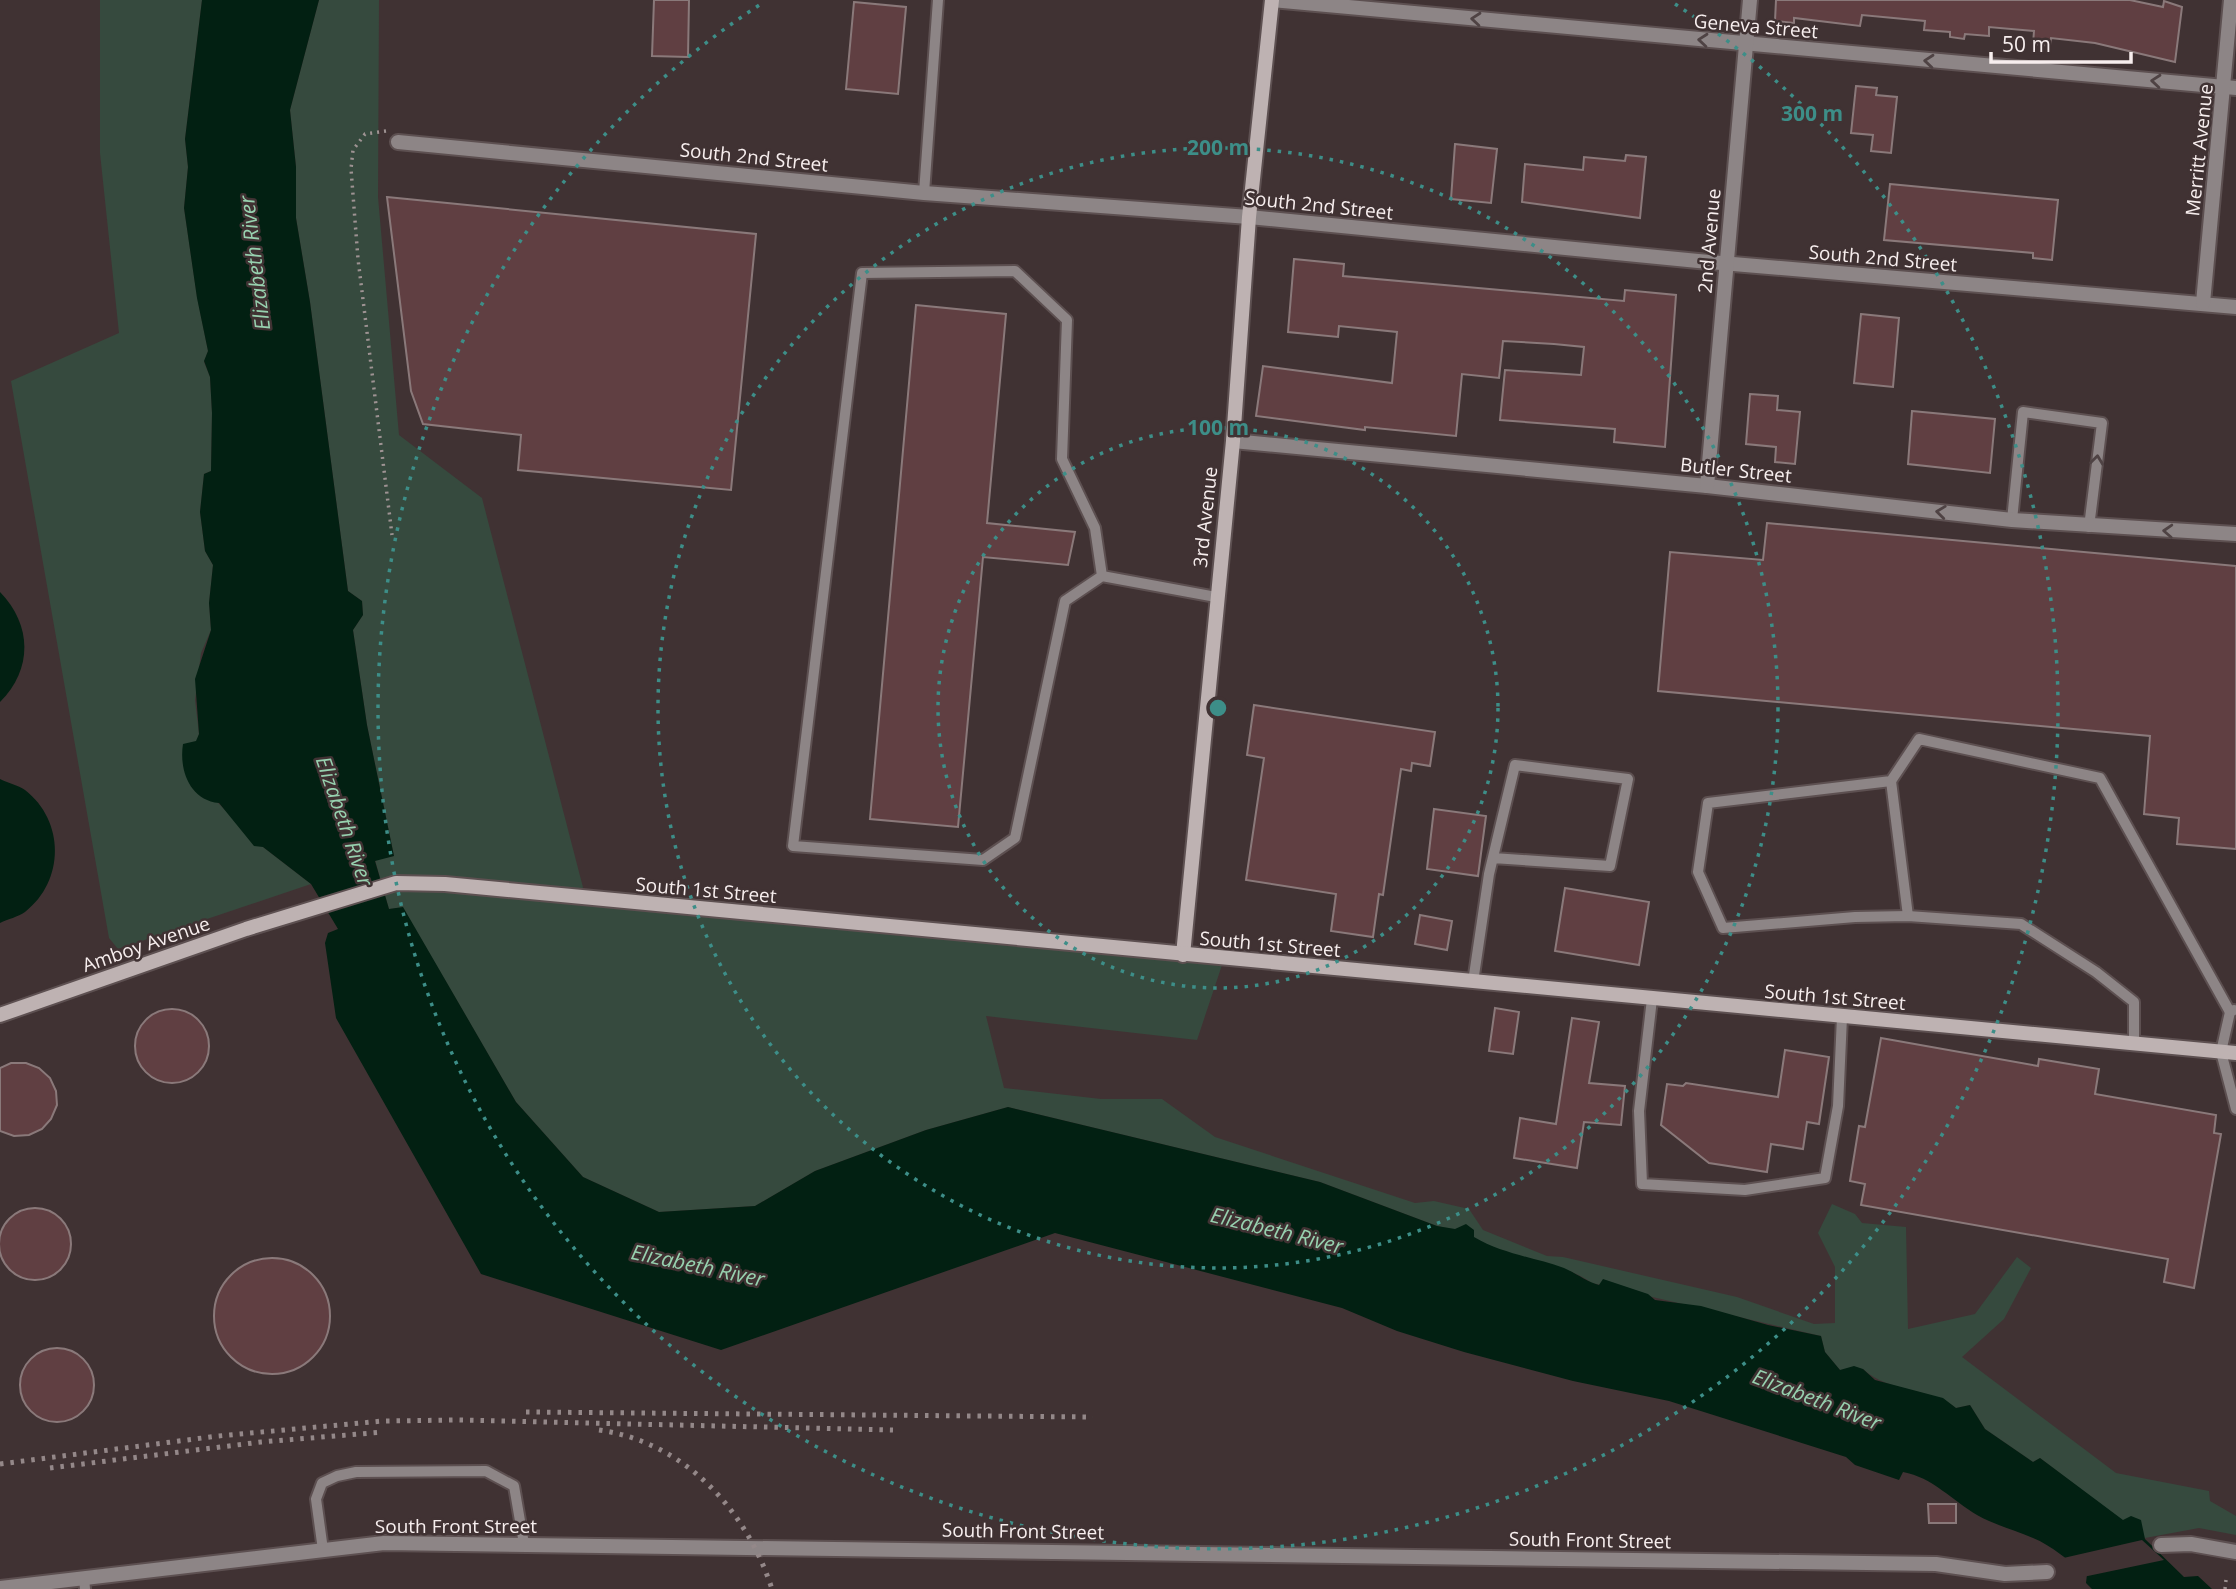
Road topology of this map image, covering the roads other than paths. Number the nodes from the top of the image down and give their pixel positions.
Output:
1 (938, 0) edge
2 (1272, 0) edge
3 (1750, 0) edge
4 (2231, 0) edge
5 (1746, 44) junction
6 (2230, 88) edge
7 (398, 142) road end
8 (924, 193) junction
9 (1249, 218) junction
10 (1727, 264) junction
11 (2203, 303) junction
12 (2236, 307) edge
13 (1233, 441) junction
14 (1707, 486) junction
15 (2012, 520) junction
16 (2089, 527) junction
17 (2236, 534) edge
18 (1102, 576) junction
19 (1216, 597) junction
20 (1891, 781) junction
21 (1493, 858) junction
22 (306, 912) joint
23 (1908, 916) junction
24 (1183, 955) junction
25 (1473, 982) junction
26 (1652, 999) junction
27 (2233, 1011) edge
28 (0, 1015) edge
29 (1842, 1017) junction
30 (2134, 1044) junction
31 (2229, 1053) edge
32 (2236, 1109) edge
33 (524, 1544) junction
34 (2161, 1545) dead end
35 (323, 1550) junction
36 (2236, 1552) edge
37 (2047, 1572) dead end
38 (84, 1584) edge
39 (0, 1588) edge

1 - 8 lane
5 -> 2 street, Geneva Street
2 - 9 street, 3rd Avenue
3 - 5 street, 2nd Avenue
4 - 6 street, Merritt Avenue
6 -> 5 street, Geneva Street
5 - 10 street, 2nd Avenue
6 - 11 street, Merritt Avenue
7 - 8 street, South 2nd Street
8 - 9 street, South 2nd Street
9 - 10 street, South 2nd Street
9 - 13 street, 3rd Avenue
10 - 11 street, South 2nd Street
10 - 14 street, 2nd Avenue
11 - 12 street, South 2nd Street
13 - 14 street, Butler Street
13 - 19 street, 3rd Avenue
15 -> 14 street, Butler Street
15 - 16 street, Butler Street
16 -> 15 lane
17 -> 16 street, Butler Street
18 - 18 lane
18 - 19 lane
19 - 24 street, 3rd Avenue
20 - 23 lane
20 - 23 lane
20 - 27 lane
21 - 21 lane
21 - 25 lane
22 - 24 street, South 1st Street
22 - 28 street, Amboy Avenue
23 - 30 lane
24 - 25 street, South 1st Street
25 - 26 street, South 1st Street
26 - 29 street, South 1st Street
26 - 29 lane
27 - 31 lane
29 - 30 street, South 1st Street
30 - 31 street, South 1st Street
31 - 32 lane
33 - 35 street, South Front Street
33 - 35 lane
33 - 37 street, South Front Street
34 - 36 street
35 - 38 street, South Front Street
38 - 39 street, South Front Street

